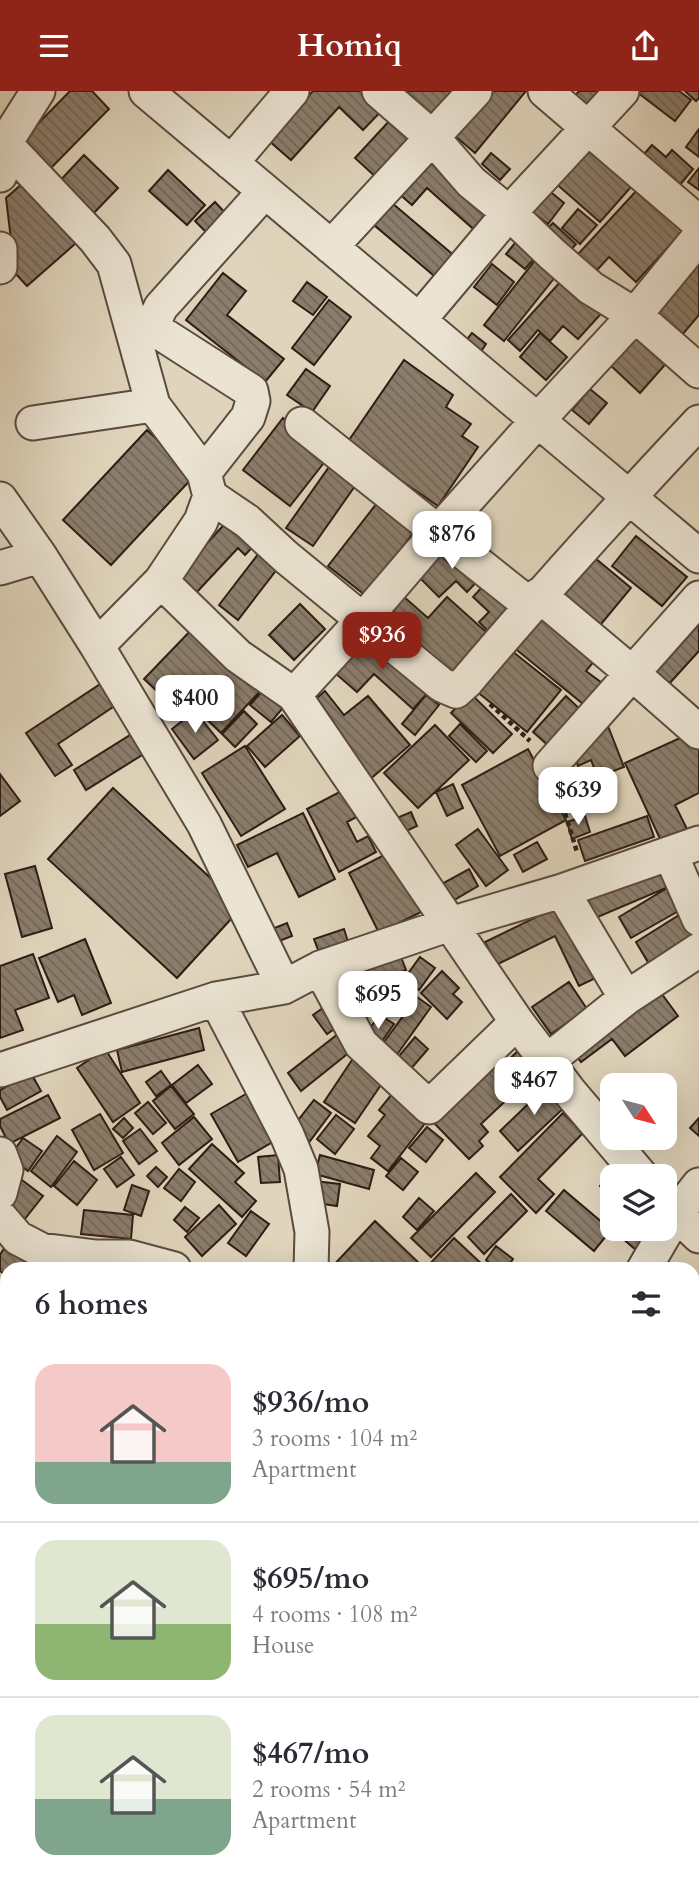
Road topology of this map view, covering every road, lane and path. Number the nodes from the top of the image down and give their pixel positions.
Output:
1 (38, 91) edge
2 (146, 91) edge
3 (292, 91) edge
4 (379, 91) edge
5 (475, 91) edge
6 (545, 91) edge
7 (622, 91) edge
8 (588, 127) junction
9 (432, 137) junction
10 (3, 161) edge
11 (231, 163) junction
12 (265, 191) junction
13 (509, 213) junction
14 (699, 223) edge
15 (699, 237) edge
16 (331, 247) junction
17 (0, 249) edge
18 (0, 268) edge
19 (635, 315) junction
20 (419, 320) junction
21 (699, 371) edge
22 (153, 405) junction
23 (538, 420) junction
24 (699, 422) edge
25 (33, 423) dead end
26 (302, 424) dead end
27 (207, 485) junction
28 (628, 496) junction
29 (0, 499) edge
30 (439, 531) junction
31 (699, 555) edge
32 (40, 556) junction
33 (0, 568) edge
34 (161, 581) junction
35 (699, 598) edge
36 (535, 600) junction
37 (362, 621) junction
38 (97, 646) junction
39 (633, 674) junction
40 (294, 695) junction
41 (699, 732) edge
42 (550, 766) dead end
43 (684, 848) edge
44 (562, 891) junction
45 (699, 919) edge
46 (450, 924) junction
47 (699, 950) edge
48 (320, 968) junction
49 (284, 987) junction
50 (626, 998) junction
51 (216, 999) junction
52 (517, 1022) junction
53 (546, 1062) junction
54 (0, 1070) edge
55 (0, 1154) edge
56 (631, 1164) edge
57 (699, 1185) edge
58 (0, 1193) edge
59 (0, 1216) edge
60 (680, 1218) edge
61 (148, 1262) edge
62 (311, 1262) edge
63 (649, 1262) edge

1 - 10 street
2 - 11 street
3 - 11 street
4 - 9 street
5 - 9 street
6 - 8 street
7 - 8 street
8 - 13 street
8 - 14 street
9 - 13 street
9 - 16 street
10 - 22 street
11 - 12 street
12 - 16 street
12 - 27 street
13 - 19 street
13 - 20 street
15 - 19 street
16 - 20 street
17 - 18 street
19 - 21 street
19 - 23 street
20 - 23 street
22 - 25 street
22 - 27 street
23 - 28 street
23 - 30 street
24 - 28 street
26 - 30 street
27 - 34 street
27 - 37 street
28 - 31 street
28 - 36 street
29 - 32 street
30 - 36 street
30 - 37 street
32 - 33 street
32 - 38 street
34 - 38 street
34 - 40 street
35 - 39 street
36 - 37 street
36 - 39 street
37 - 40 street
38 - 49 street
39 - 41 street
39 - 42 street
40 - 46 street
43 - 44 street
43 - 45 street
44 - 46 street
44 - 50 street
46 - 48 street
46 - 52 street
47 - 50 street
48 - 49 street
48 - 52 street
49 - 51 street
50 - 53 street
51 - 54 street
51 - 62 street
52 - 53 street
53 - 56 street
55 - 58 street
57 - 60 street
59 - 61 street
60 - 63 street

